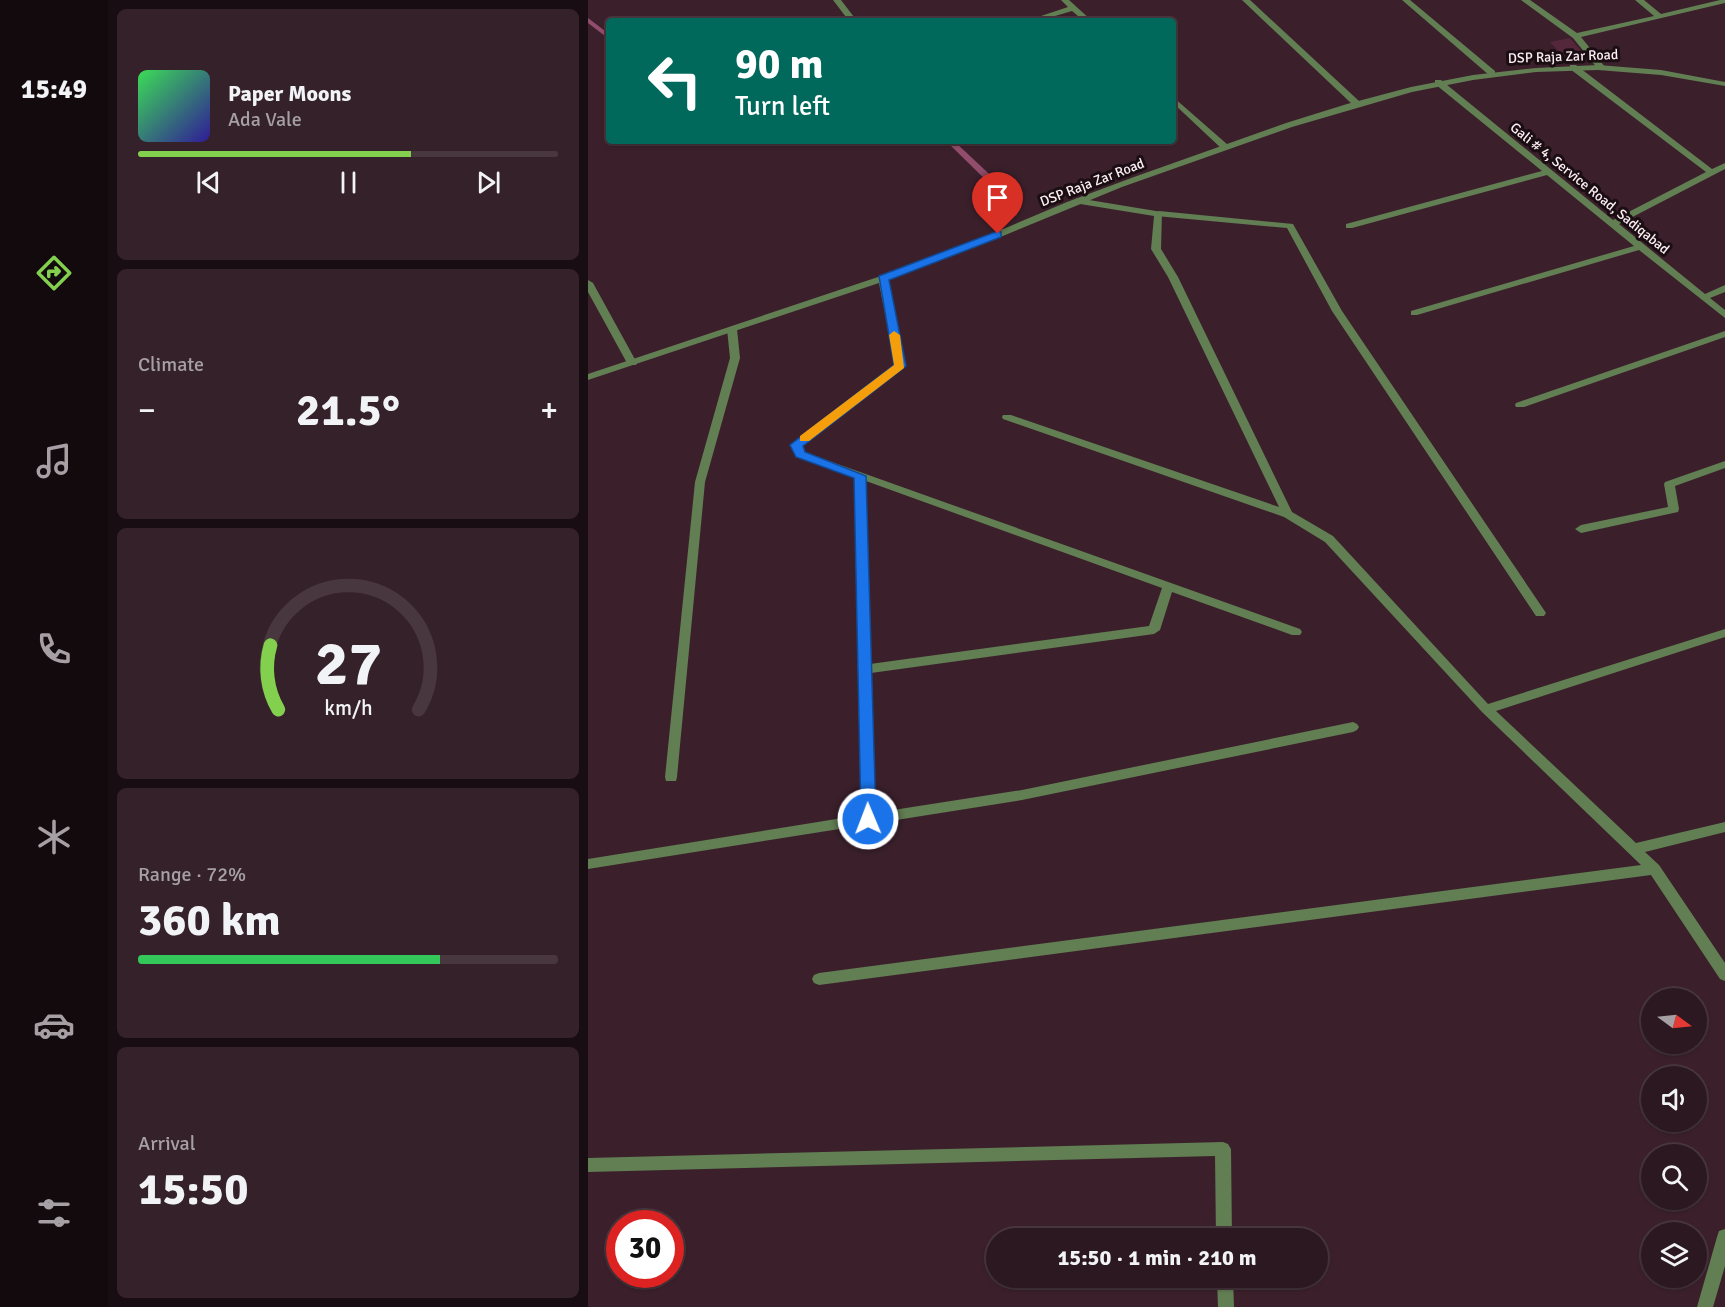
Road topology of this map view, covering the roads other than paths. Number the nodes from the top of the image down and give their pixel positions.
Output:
1 (837, 0) edge
2 (1065, 0) edge
3 (1246, 0) edge
4 (1406, 0) edge
5 (1525, 0) edge
6 (1639, 0) edge
7 (1725, 1) edge
8 (1073, 8) junction
9 (1660, 17) junction
10 (851, 18) edge
11 (1040, 18) edge
12 (1085, 18) edge
13 (1575, 36) junction
14 (1573, 67) junction
15 (1601, 67) junction
16 (1492, 73) junction
17 (1438, 82) junction
18 (1725, 84) edge
19 (1176, 102) edge
20 (1356, 103) junction
21 (1225, 147) junction
22 (1725, 166) edge
23 (1548, 172) junction
24 (1712, 173) junction
25 (1077, 201) junction
26 (1159, 214) junction
27 (1612, 224) junction
28 (1350, 226) dead end
29 (1641, 247) junction
30 (883, 279) junction
31 (588, 283) edge
32 (1725, 288) edge
33 (1704, 298) junction
34 (1414, 313) dead end
35 (1725, 315) edge
36 (732, 329) junction
37 (1725, 334) edge
38 (632, 363) junction
39 (588, 377) edge
40 (1520, 405) dead end
41 (1007, 417) dead end
42 (1725, 464) edge
43 (860, 476) junction
44 (1288, 514) junction
45 (1581, 529) dead end
46 (1168, 586) junction
47 (1540, 613) dead end
48 (1296, 632) dead end
49 (1725, 633) edge
50 (867, 669) junction
51 (1486, 709) junction
52 (1353, 727) dead end
53 (671, 777) dead end
54 (868, 819) junction
55 (1725, 828) edge
56 (1634, 849) junction
57 (588, 864) edge
58 (1654, 869) junction
59 (1720, 960) edge
60 (1725, 975) edge
61 (819, 979) dead end
62 (588, 1165) edge
63 (1224, 1228) edge
64 (1725, 1237) edge
65 (1225, 1288) edge
66 (1226, 1307) edge
67 (1705, 1307) edge

1 - 10 street
2 - 8 street
3 - 20 street
4 - 16 street
5 - 13 street
6 - 9 street
7 - 9 street
8 - 11 street
8 - 12 street
9 - 13 street
13 - 15 street
14 - 15 street, DSP Raja Zar Road
14 - 16 street, DSP Raja Zar Road
14 - 24 street
15 - 18 street, DSP Raja Zar Road
16 - 17 street, DSP Raja Zar Road
17 - 20 street, DSP Raja Zar Road
17 - 23 street, Gali # 4, Service Road, Sadiqabad
19 - 21 street
20 - 21 street, DSP Raja Zar Road
21 - 25 street, DSP Raja Zar Road
22 - 24 street
23 - 27 street, Gali # 4, Service Road, Sadiqabad
23 - 28 street
24 - 27 street
25 - 26 street
25 - 30 street, DSP Raja Zar Road
26 - 44 street
26 - 47 street
27 - 29 street, Gali # 4, Service Road, Sadiqabad
29 - 33 street, Gali # 4, Service Road, Sadiqabad
29 - 34 street
30 - 36 street, DSP Raja Zar Road
30 - 43 street
31 - 38 street
32 - 33 street
33 - 35 street, Gali # 4, Service Road, Sadiqabad
36 - 38 street, DSP Raja Zar Road
36 - 53 street
37 - 40 street
38 - 39 street, DSP Raja Zar Road
41 - 44 street
42 - 45 street
43 - 46 street
43 - 50 street
44 - 51 street
46 - 48 street
46 - 50 street
49 - 51 street
50 - 54 street
51 - 56 street
52 - 54 street
54 - 57 street
55 - 56 street
56 - 58 street
58 - 59 street
58 - 61 street
59 - 60 street
62 - 63 street
64 - 67 street
65 - 66 street

